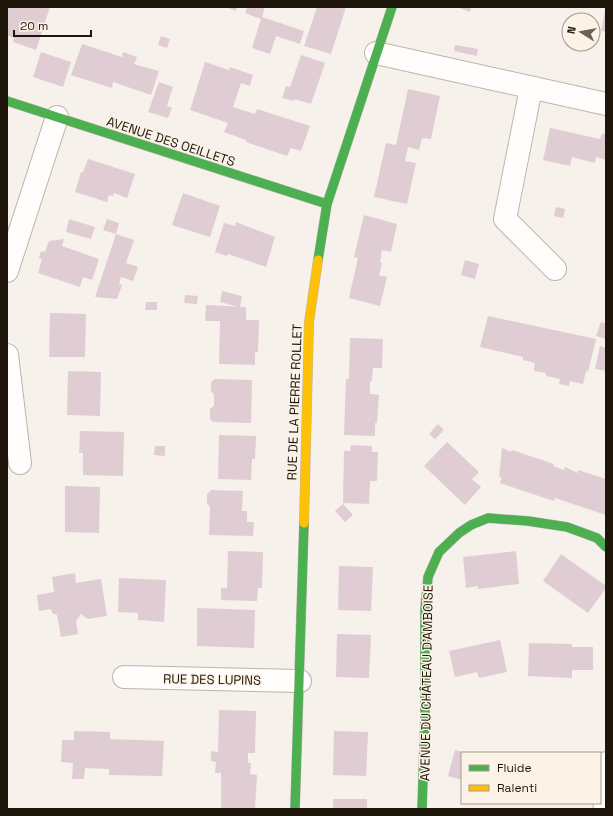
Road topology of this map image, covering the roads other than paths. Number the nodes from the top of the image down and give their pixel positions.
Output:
1 (392, 7) edge
2 (376, 53) junction
3 (531, 88) junction
4 (7, 101) edge
5 (606, 104) edge
6 (58, 118) junction
7 (327, 204) junction
8 (556, 269) dead end
9 (7, 270) edge
10 (7, 355) edge
11 (20, 463) dead end
12 (606, 547) edge
13 (124, 676) dead end
14 (300, 681) junction
15 (606, 763) edge
16 (295, 809) edge
17 (422, 809) edge
18 (605, 809) edge

1 - 2 street, RUE DE LA PIERRE ROLLET
2 - 3 street
2 - 7 street, RUE DE LA PIERRE ROLLET
3 - 5 street
3 - 8 street
4 - 6 street, AVENUE DES OEILLETS
6 - 7 street, AVENUE DES OEILLETS
6 - 9 street
7 - 14 street, RUE DE LA PIERRE ROLLET
10 - 11 street
12 - 17 street, AVENUE DU CHÂTEAU D'AMBOISE
13 - 14 street, RUE DES LUPINS
14 - 16 street, RUE DE LA PIERRE ROLLET
15 - 18 street

